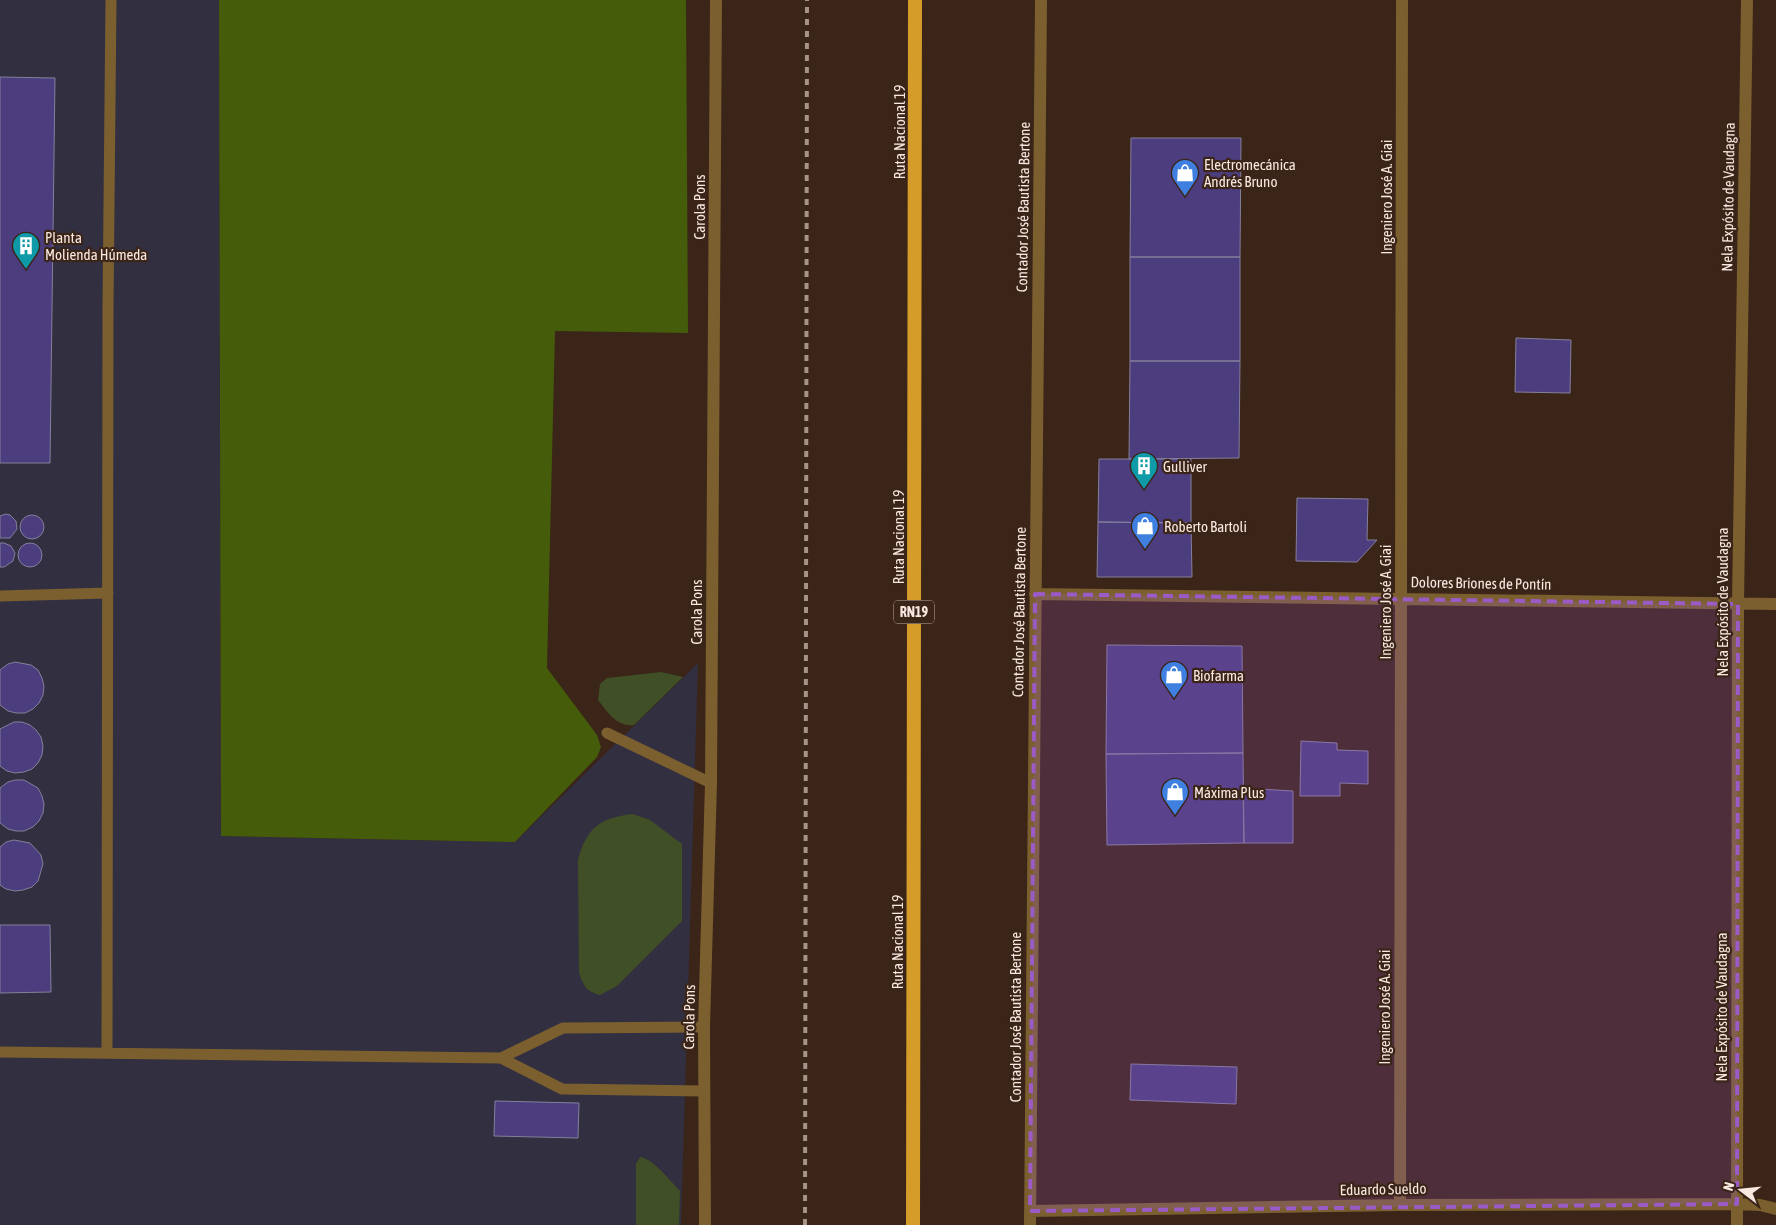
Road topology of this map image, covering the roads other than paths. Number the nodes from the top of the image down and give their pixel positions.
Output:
1 (111, 0) edge
2 (716, 0) edge
3 (915, 0) edge
4 (1042, 0) edge
5 (1402, 0) edge
6 (1747, 0) edge
7 (108, 593) junction
8 (1035, 594) junction
9 (0, 596) edge
10 (1402, 597) junction
11 (1738, 604) junction
12 (1776, 604) edge
13 (607, 733) dead end
14 (712, 783) junction
15 (704, 1027) junction
16 (0, 1052) edge
17 (107, 1053) junction
18 (501, 1058) junction
19 (704, 1091) junction
20 (1737, 1204) junction
21 (1400, 1205) junction
22 (1776, 1209) edge
23 (1030, 1211) junction
24 (705, 1225) edge
25 (913, 1225) edge
26 (1030, 1225) edge
27 (1737, 1225) edge

1 - 7 lane
2 - 14 street, Carola Pons
3 - 25 highway, Ruta Nacional 19 / RN19
4 - 8 street, Contador José Bautista Bertone
5 - 10 street, Ingeniero José A. Giai
6 - 11 street, Nela Expósito de Vaudagna
7 - 9 lane
7 - 17 lane
8 - 10 street, Dolores Briones de Pontín
8 - 23 street, Contador José Bautista Bertone
10 - 11 street, Dolores Briones de Pontín
10 - 21 street, Ingeniero José A. Giai
11 - 12 street, Dolores Briones de Pontín
11 - 20 street, Nela Expósito de Vaudagna
13 - 14 lane
14 - 15 street, Carola Pons
15 - 18 lane
15 - 19 street, Carola Pons
16 - 17 lane
17 - 18 lane
18 - 19 lane
19 - 24 street, Carola Pons
20 - 21 street, Eduardo Sueldo
20 - 22 street, Eduardo Sueldo
20 - 27 street, Nela Expósito de Vaudagna
21 - 23 street, Eduardo Sueldo
23 - 26 street, Contador José Bautista Bertone

